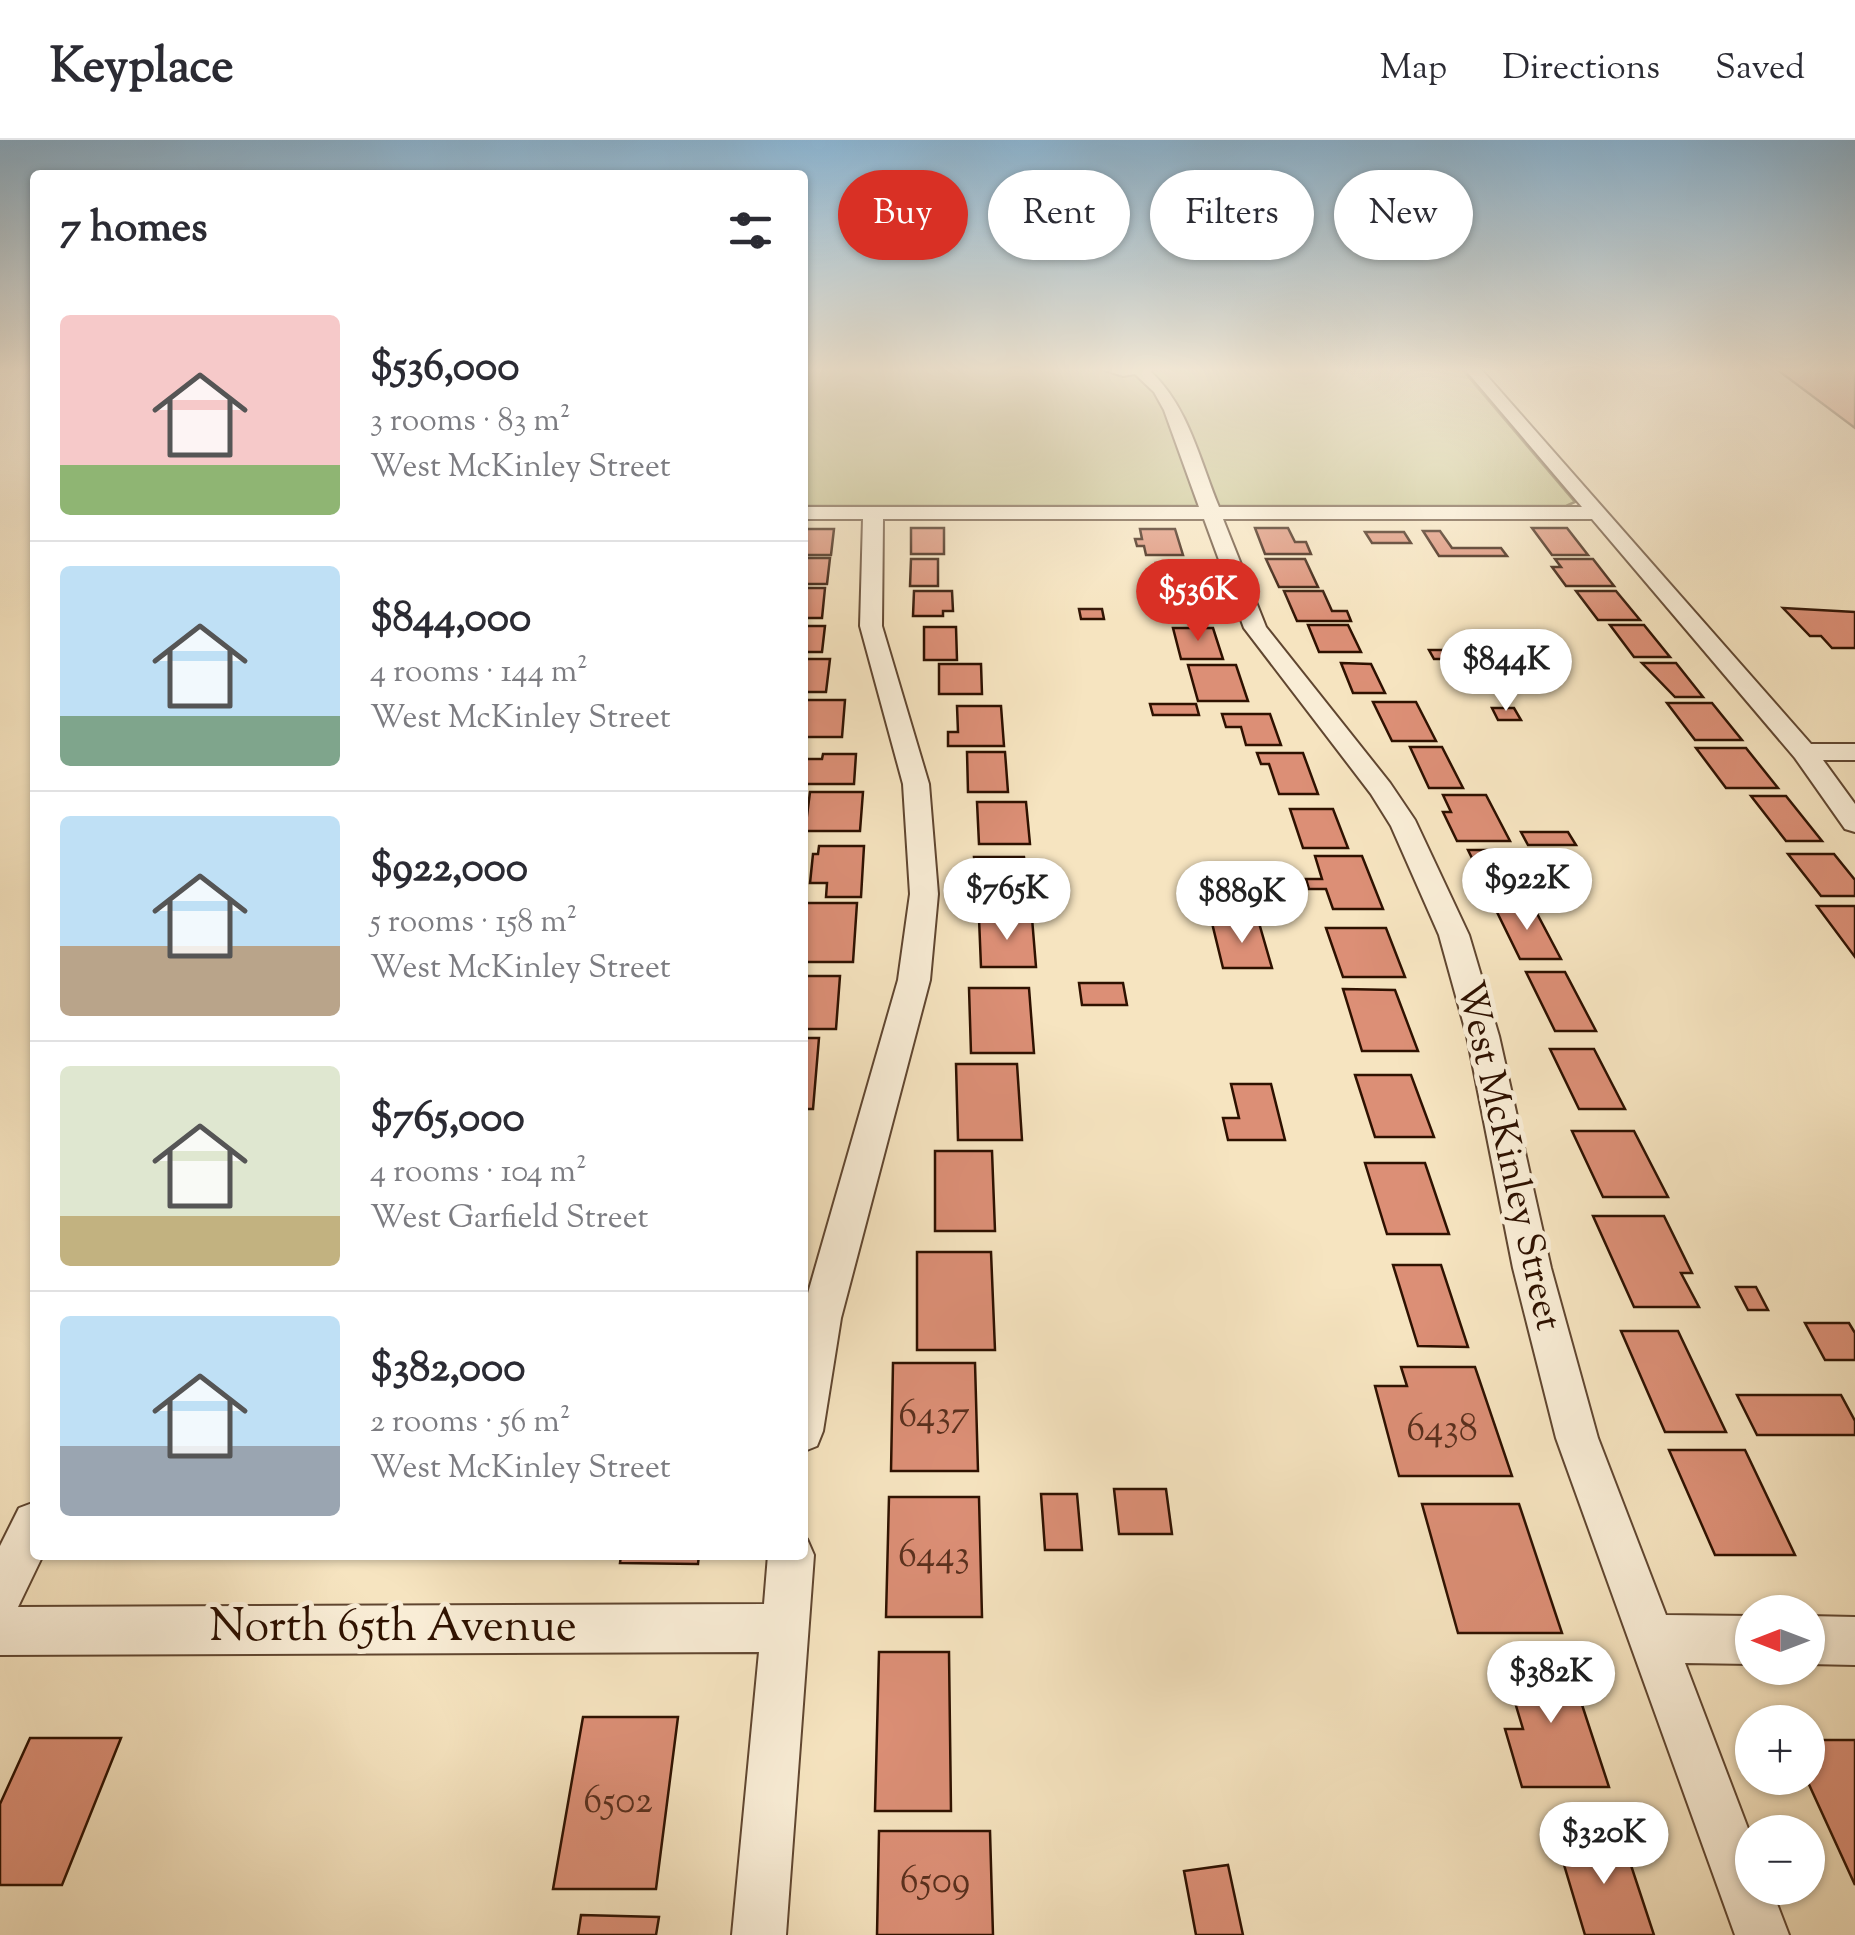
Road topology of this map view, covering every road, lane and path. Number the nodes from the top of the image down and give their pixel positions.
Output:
1 (1189, 452) edge
2 (1545, 452) edge
3 (808, 513) edge
4 (872, 513) junction
5 (1212, 513) junction
6 (1598, 513) junction
7 (1804, 752) junction
8 (1855, 752) edge
9 (1855, 822) edge
10 (808, 1396) edge
11 (30, 1534) edge
12 (792, 1560) edge
13 (0, 1595) edge
14 (785, 1628) junction
15 (0, 1631) edge
16 (1652, 1639) junction
17 (1735, 1640) edge
18 (1825, 1640) edge
19 (1855, 1640) edge
20 (759, 1935) edge
21 (1762, 1935) edge

1 - 5 street, West McKinley Street
2 - 6 street
3 - 4 street
4 - 5 street
4 - 10 street
5 - 6 street
5 - 16 street, West McKinley Street
6 - 7 street
7 - 8 street
7 - 9 street
11 - 13 street
12 - 14 street
14 - 15 street, North 65th Avenue
14 - 20 street
16 - 17 street
16 - 21 street, West McKinley Street
18 - 19 street

